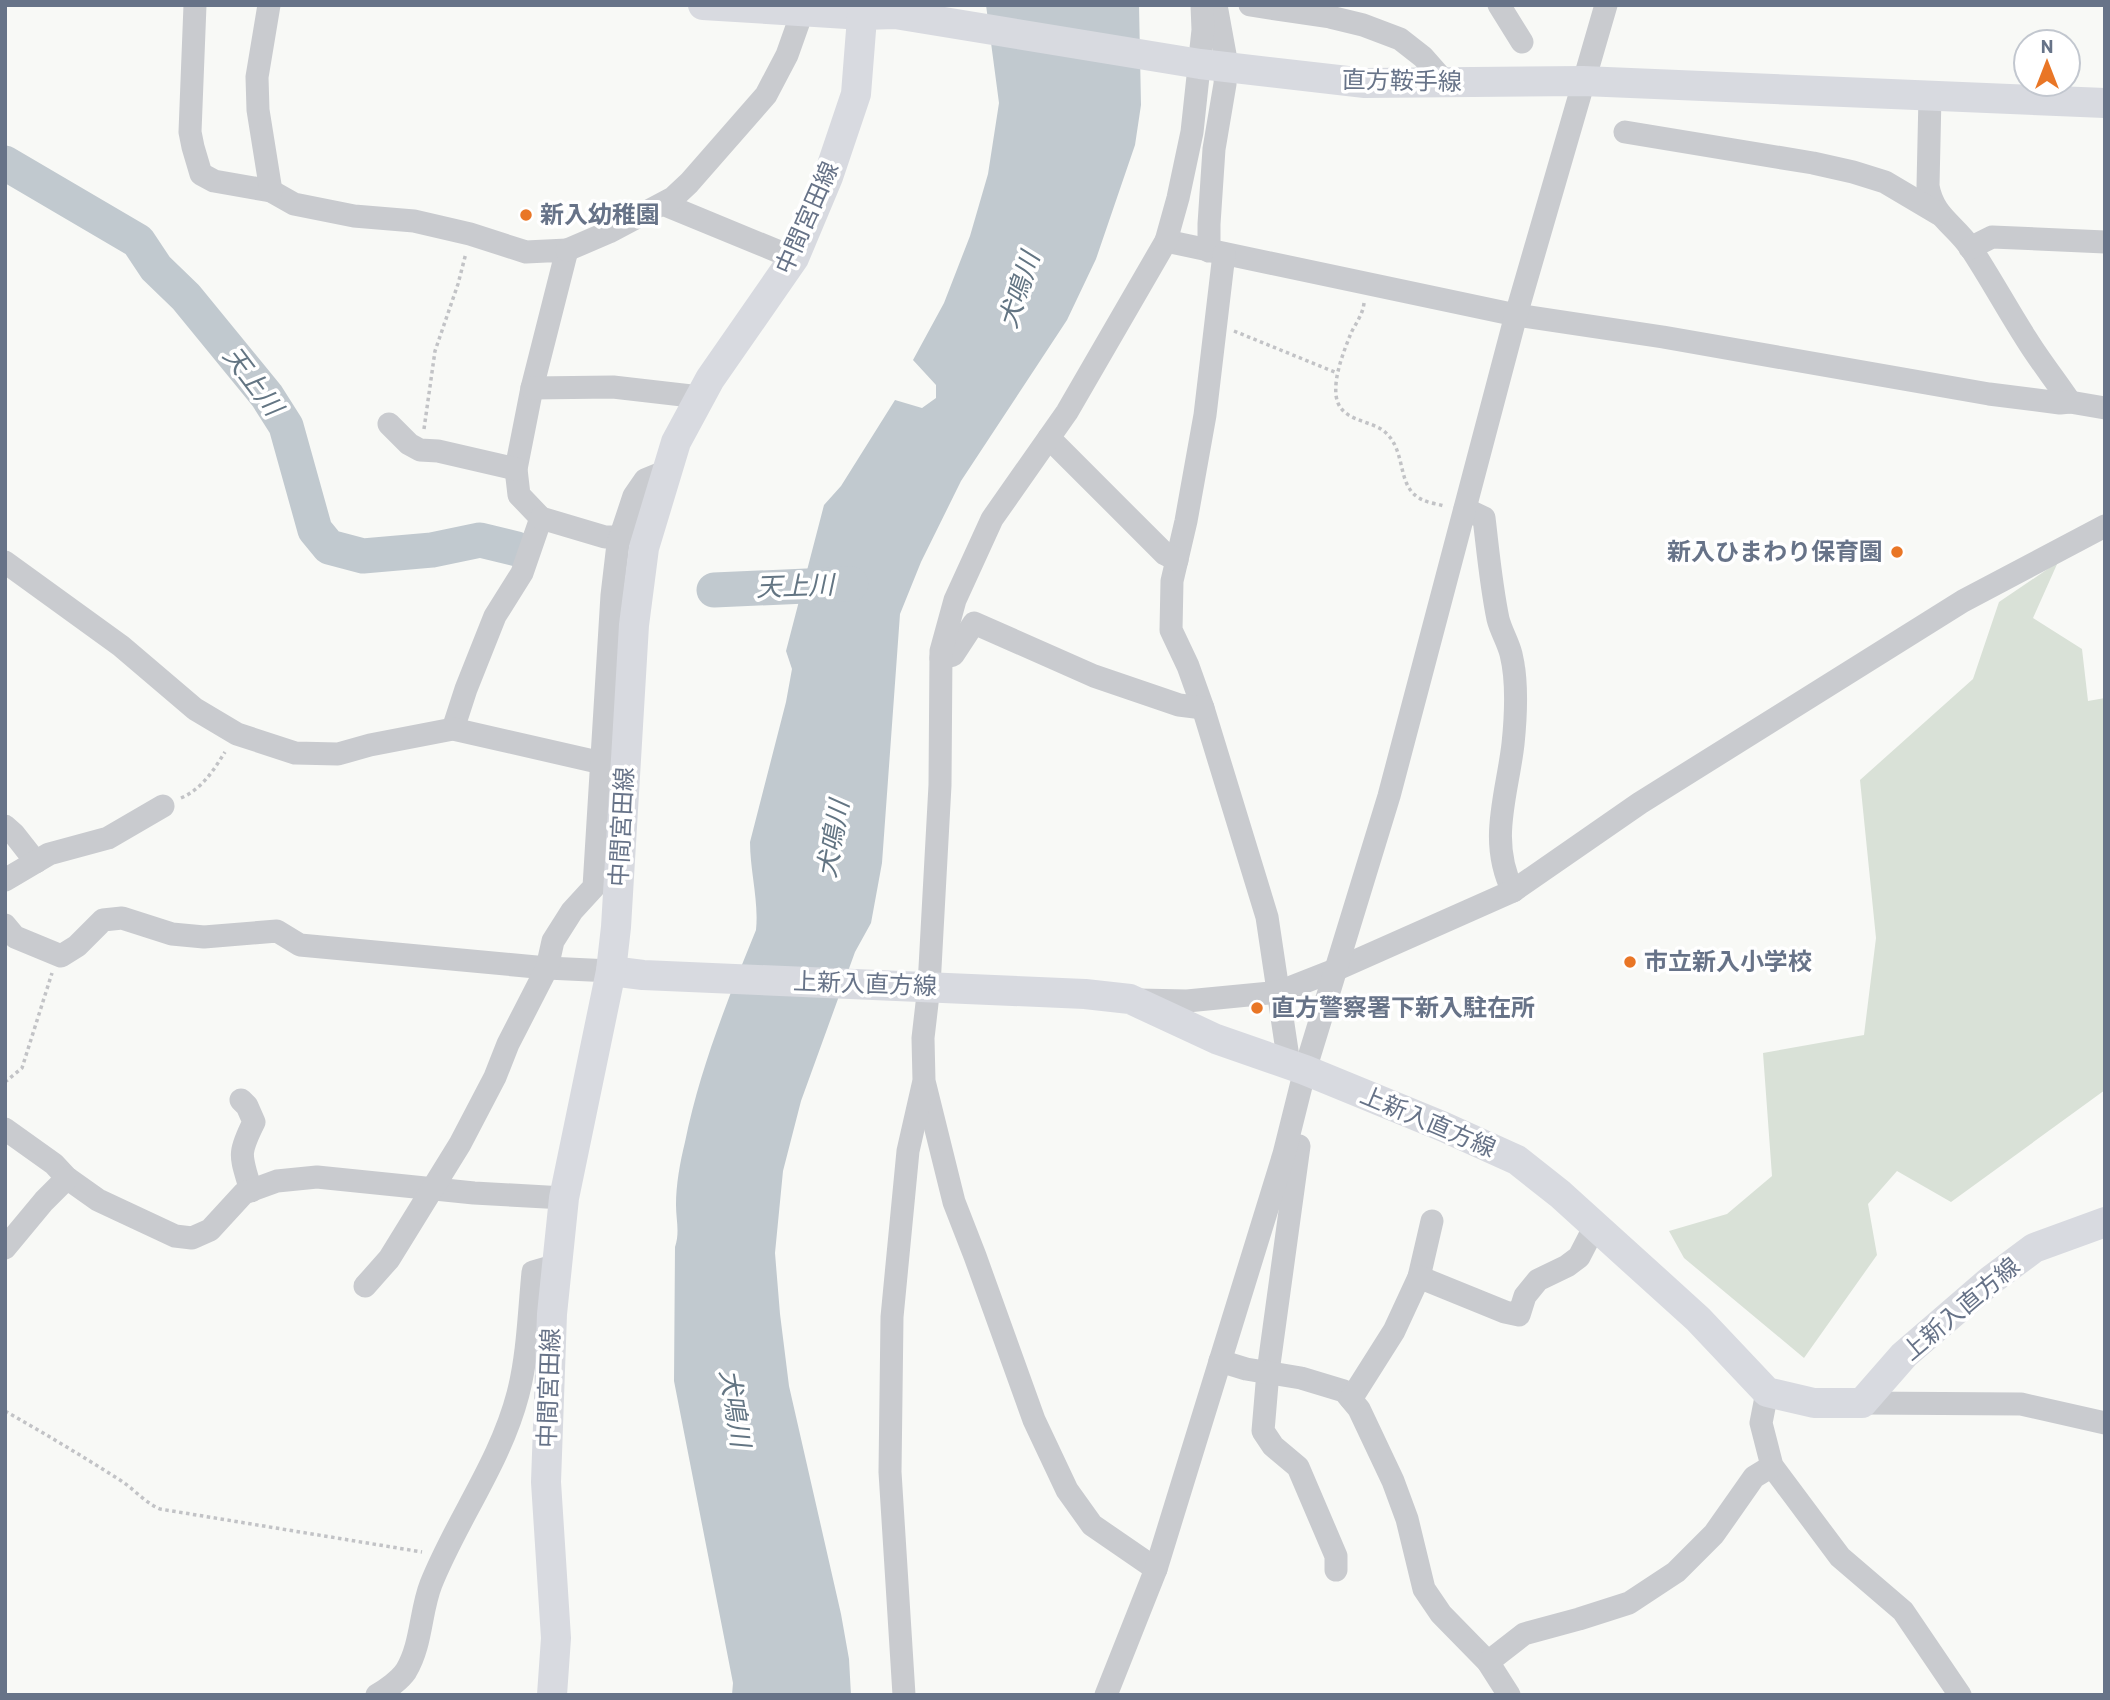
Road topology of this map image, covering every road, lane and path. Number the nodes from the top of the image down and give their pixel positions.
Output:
1 (195, 5) edge
2 (269, 5) edge
3 (703, 5) edge
4 (1192, 5) edge
5 (1202, 5) edge
6 (1216, 5) edge
7 (1250, 5) edge
8 (1499, 5) edge
9 (1605, 5) edge
10 (789, 9) edge
11 (863, 10) edge
12 (1522, 42) dead end
13 (1200, 63) junction
14 (1583, 81) junction
15 (1445, 82) junction
16 (1930, 96) junction
17 (2105, 103) edge
18 (1625, 132) dead end
19 (1930, 156) junction
20 (1885, 182) junction
21 (271, 191) junction
22 (663, 204) junction
23 (1938, 214) junction
24 (470, 234) junction
25 (1166, 242) junction
26 (2105, 242) edge
27 (1970, 248) junction
28 (567, 250) junction
29 (1217, 252) junction
30 (794, 258) junction
31 (1365, 284) junction
32 (1516, 315) junction
33 (1216, 324) junction
34 (1338, 373) junction
35 (532, 388) junction
36 (700, 397) junction
37 (2070, 402) junction
38 (2105, 408) edge
39 (389, 424) dead end
40 (1049, 438) junction
41 (420, 450) junction
42 (516, 469) junction
43 (667, 471) junction
44 (1465, 509) junction
45 (541, 518) junction
46 (2101, 535) edge
47 (620, 537) junction
48 (1177, 560) junction
49 (5, 562) edge
50 (941, 659) junction
51 (1203, 708) junction
52 (453, 729) junction
53 (237, 734) junction
54 (602, 763) junction
55 (163, 806) joint
56 (5, 826) edge
57 (36, 862) junction
58 (5, 880) edge
59 (1513, 891) junction
60 (5, 925) edge
61 (58, 954) junction
62 (547, 968) junction
63 (1335, 970) junction
64 (611, 971) junction
65 (922, 986) junction
66 (1279, 992) junction
67 (1130, 999) junction
68 (1297, 1067) junction
69 (925, 1081) junction
70 (5, 1082) edge
71 (241, 1100) dead end
72 (1292, 1123) junction
73 (5, 1129) edge
74 (67, 1178) junction
75 (432, 1189) junction
76 (251, 1191) junction
77 (564, 1198) junction
78 (1432, 1221) dead end
79 (2105, 1222) edge
80 (1595, 1226) junction
81 (5, 1248) edge
82 (557, 1265) junction
83 (1419, 1277) junction
84 (365, 1286) dead end
85 (1220, 1361) junction
86 (1268, 1372) junction
87 (1767, 1392) junction
88 (1351, 1399) junction
89 (1862, 1403) junction
90 (5, 1411) edge
91 (2105, 1423) edge
92 (1772, 1466) junction
93 (444, 1558) junction
94 (1156, 1569) junction
95 (1336, 1570) dead end
96 (1490, 1665) junction
97 (377, 1695) edge
98 (552, 1695) edge
99 (904, 1695) edge
100 (1106, 1695) edge
101 (1493, 1695) edge
102 (1509, 1695) edge
103 (1960, 1695) edge

1 - 21 street
2 - 21 street
3 - 10 main road, 直方鞍手線
4 - 13 street
5 - 13 street
6 - 29 street
7 - 15 street
8 - 12 street
9 - 14 street
10 - 11 main road, 直方鞍手線
10 - 22 street
11 - 13 main road, 直方鞍手線
11 - 30 main road, 中間宮田線
13 - 15 main road, 直方鞍手線
13 - 25 street
14 - 15 main road, 直方鞍手線
14 - 16 main road, 直方鞍手線
14 - 32 street
16 - 17 main road, 直方鞍手線
16 - 19 street
18 - 20 street
19 - 20 street
19 - 23 street
20 - 23 street
21 - 24 street
22 - 28 street
22 - 30 street
23 - 27 street
24 - 28 street
24 - 41 path
25 - 29 street
25 - 40 street
26 - 27 street
27 - 37 street
28 - 35 street
29 - 31 street
29 - 33 street
30 - 36 main road, 中間宮田線
31 - 32 street
31 - 34 path
32 - 37 street
32 - 44 street
33 - 34 path
33 - 48 street
34 - 44 path
35 - 36 street
35 - 42 street
36 - 43 main road, 中間宮田線
37 - 38 street
39 - 41 street
40 - 48 street
40 - 50 street
41 - 42 street
42 - 45 street
43 - 47 street
43 - 64 main road, 中間宮田線
44 - 59 street
44 - 63 street
45 - 47 street
45 - 52 street
46 - 59 street
47 - 54 street
48 - 51 street
49 - 53 street
50 - 51 street
50 - 65 street
51 - 66 street
52 - 53 street
52 - 54 street
53 - 55 path
54 - 62 street
55 - 57 street
56 - 57 street
57 - 58 street
59 - 63 street
60 - 61 street
61 - 62 street
61 - 70 path
62 - 64 street
62 - 75 street
63 - 66 street
63 - 68 street
64 - 65 main road, 上新入直方線
64 - 77 main road, 中間宮田線
65 - 67 main road, 上新入直方線
65 - 69 street
66 - 67 street
66 - 68 street
67 - 68 main road, 上新入直方線
68 - 72 street
68 - 80 main road, 上新入直方線
69 - 94 street
69 - 99 street
71 - 76 street
72 - 85 street
72 - 86 street
73 - 74 street
74 - 76 street
74 - 81 street
75 - 76 street
75 - 77 street
75 - 84 street
77 - 82 main road, 中間宮田線
78 - 83 street
79 - 89 main road, 上新入直方線
80 - 83 street
80 - 87 main road, 上新入直方線
82 - 93 street
82 - 98 main road, 中間宮田線
83 - 88 street
85 - 86 street
85 - 94 street
86 - 88 street
86 - 95 street
87 - 89 main road
87 - 92 street
88 - 96 street
89 - 91 street
90 - 93 path
92 - 96 street
92 - 103 street
93 - 97 street
94 - 100 street
96 - 101 street
96 - 102 street

